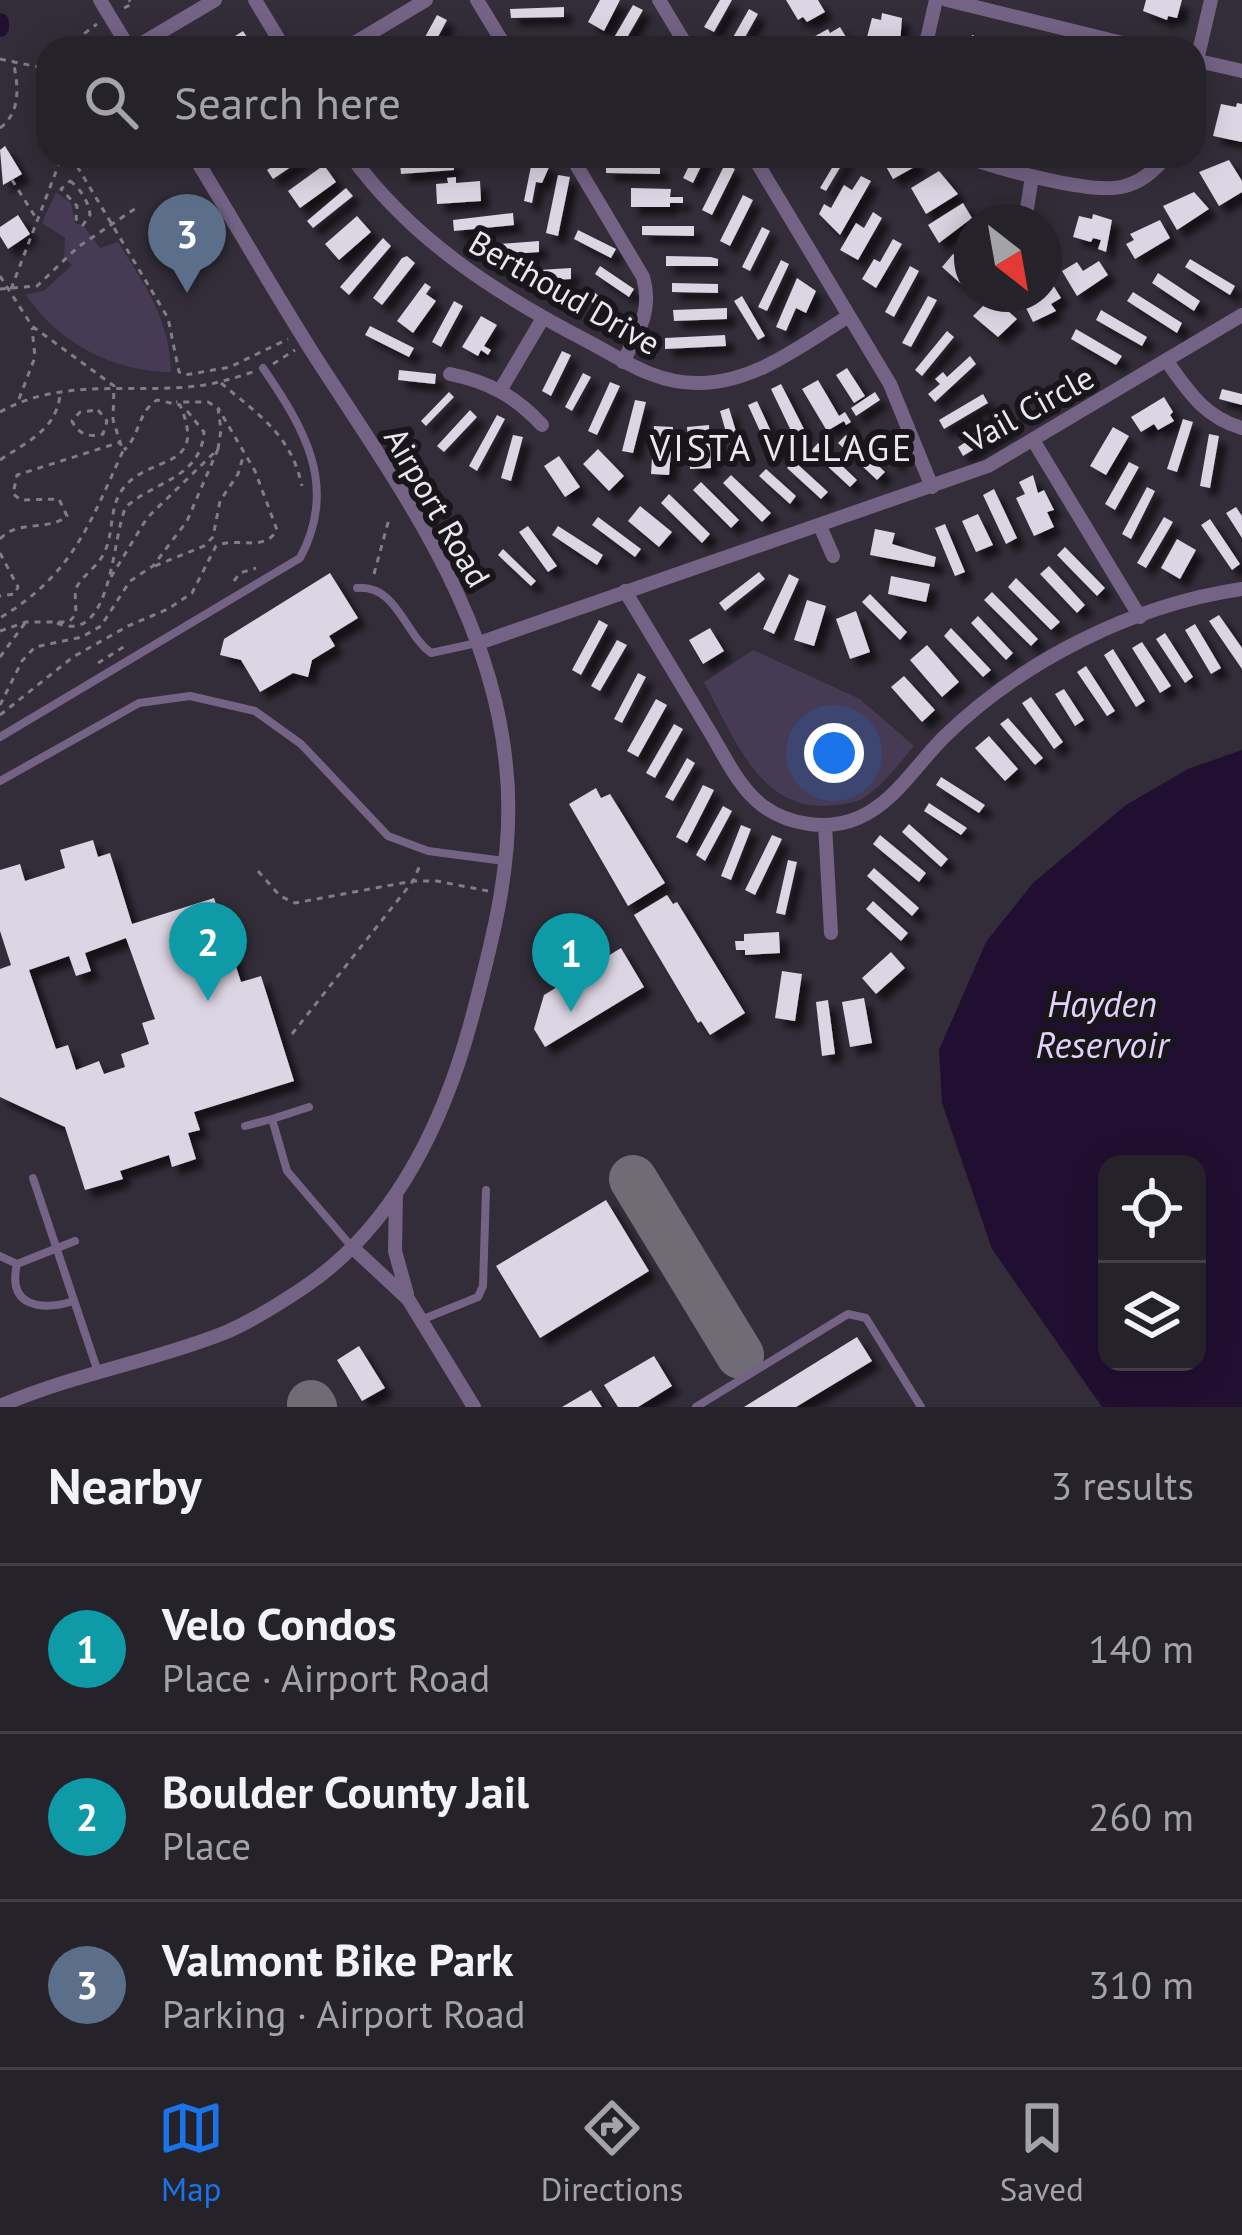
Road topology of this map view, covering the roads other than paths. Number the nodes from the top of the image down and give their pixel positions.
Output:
1 (100, 0) edge
2 (215, 0) edge
3 (255, 0) edge
4 (426, 0) edge
5 (477, 0) edge
6 (659, 0) edge
7 (936, 0) edge
8 (947, 0) edge
9 (1211, 0) edge
10 (123, 36) edge
11 (152, 36) edge
12 (277, 36) edge
13 (366, 36) edge
14 (499, 36) edge
15 (681, 36) edge
16 (928, 36) edge
17 (1094, 36) edge
18 (1202, 36) edge
19 (1206, 66) edge
20 (1242, 71) edge
21 (201, 168) edge
22 (361, 168) edge
23 (578, 168) edge
24 (760, 168) edge
25 (1005, 168) edge
26 (1154, 168) edge
27 (1032, 176) junction
28 (1031, 204) edge
29 (1242, 315) edge
30 (849, 316) junction
31 (543, 318) junction
32 (1166, 360) junction
33 (623, 362) junction
34 (263, 368) road end
35 (449, 374) dead end
36 (501, 389) junction
37 (542, 425) dead end
38 (1242, 428) edge
39 (1033, 440) junction
40 (932, 487) junction
41 (820, 526) junction
42 (833, 556) dead end
43 (357, 587) dead end
44 (1242, 589) edge
45 (625, 591) junction
46 (1141, 616) junction
47 (479, 643) junction
48 (0, 737) edge
49 (0, 782) edge
50 (825, 825) junction
51 (506, 862) junction
52 (830, 933) dead end
53 (309, 1107) dead end
54 (272, 1119) junction
55 (245, 1126) dead end
56 (33, 1178) dead end
57 (486, 1190) dead end
58 (396, 1195) junction
59 (75, 1241) dead end
60 (352, 1247) junction
61 (56, 1248) junction
62 (0, 1256) edge
63 (17, 1264) junction
64 (408, 1299) junction
65 (74, 1301) junction
66 (421, 1320) junction
67 (97, 1370) junction
68 (0, 1406) edge
69 (474, 1407) edge
70 (696, 1407) edge
71 (921, 1407) edge

1 - 10 street
2 - 11 street
3 - 12 street
4 - 13 street
5 - 14 street
6 - 15 street
7 - 16 street
8 - 17 street
9 - 18 street
19 - 20 street
21 - 47 street, Airport Road
22 - 31 street, Berthoud Drive
23 - 33 street
24 - 30 street
25 - 27 street
26 - 27 street
27 - 28 street
29 - 32 street, Vail Circle
30 - 33 street, Berthoud Drive
30 - 40 street
31 - 33 street, Berthoud Drive
31 - 36 street
32 - 38 street
32 - 39 street, Vail Circle
34 - 48 lane
35 - 36 street
36 - 37 street
39 - 40 street, Vail Circle
39 - 46 street
40 - 41 street, Vail Circle
41 - 42 street
41 - 45 street, Vail Circle
43 - 47 lane
44 - 46 street
45 - 47 street, Vail Circle
45 - 50 street
46 - 50 street
47 - 51 street, Airport Road
49 - 51 lane
50 - 52 street
51 - 58 street, Airport Road
53 - 54 lane
54 - 55 lane
54 - 60 lane
56 - 61 lane
57 - 66 lane
58 - 60 street, Airport Road
58 - 64 street, Airport Road
59 - 61 lane
60 - 64 street, Airport Road
60 - 67 street
61 - 63 lane
61 - 65 lane
62 - 63 lane
63 - 65 lane
64 - 66 street, Airport Road
65 - 67 lane
66 - 69 street, Airport Road
67 - 68 street
70 - 71 lane

